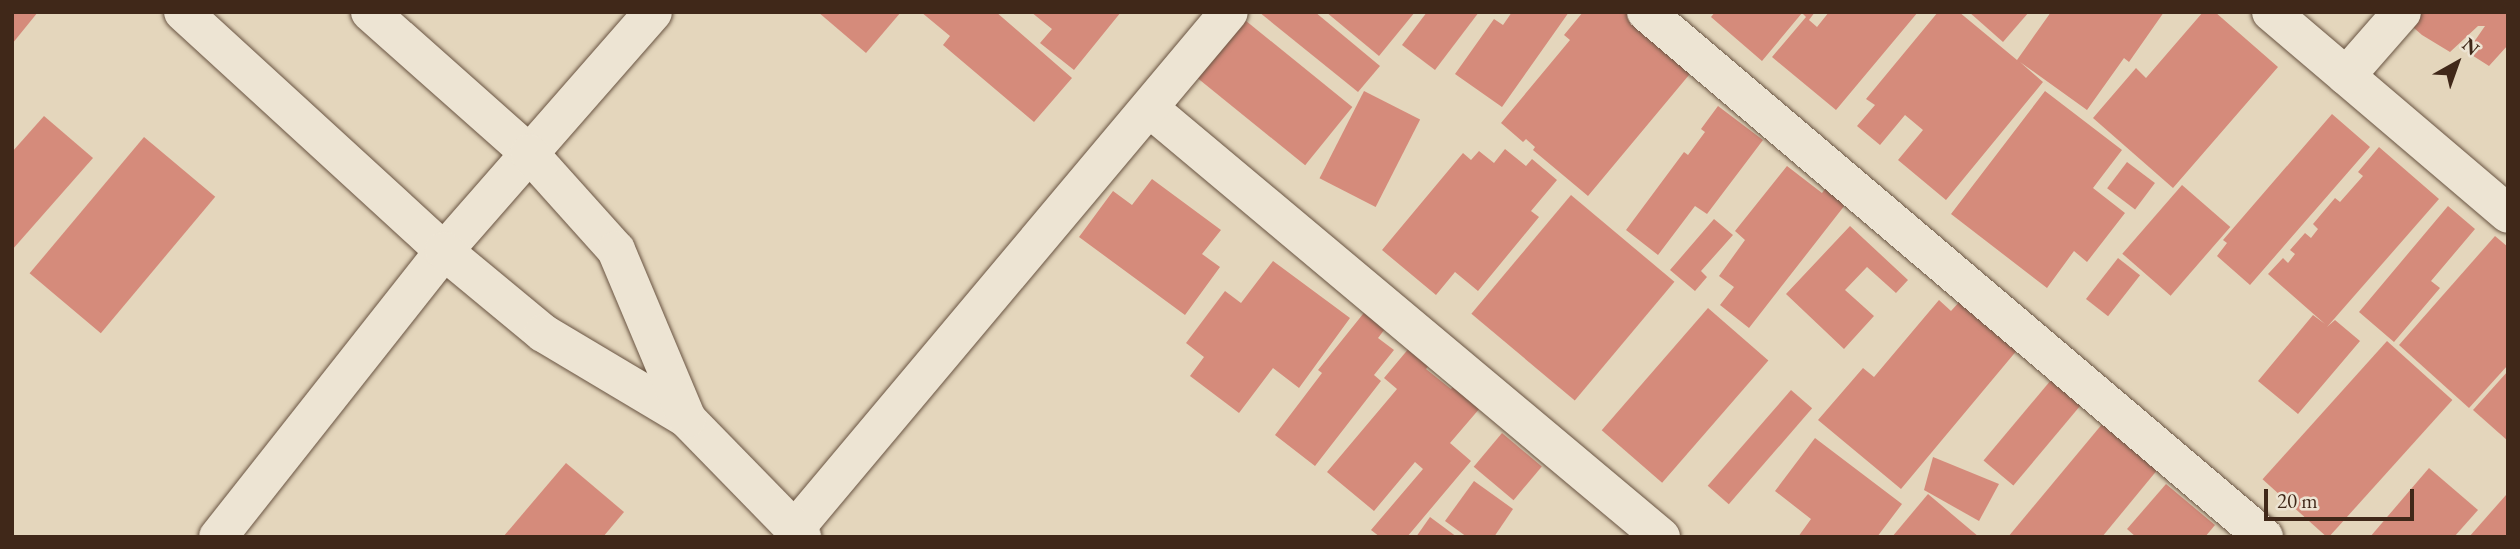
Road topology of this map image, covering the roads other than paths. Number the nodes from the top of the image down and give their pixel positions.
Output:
1 (183, 12) edge
2 (370, 12) edge
3 (653, 12) edge
4 (1229, 12) edge
5 (1646, 12) edge
6 (2271, 12) edge
7 (2402, 12) edge
8 (2346, 76) junction
9 (1149, 108) junction
10 (528, 153) junction
11 (2508, 214) edge
12 (444, 251) junction
13 (687, 419) junction
14 (798, 533) edge
15 (218, 537) edge
16 (1661, 537) edge
17 (2264, 537) edge

1 - 12 street
2 - 10 street
3 - 10 street
4 - 9 street
5 - 17 street
6 - 8 street
7 - 8 street
8 - 11 street
9 - 14 street
9 - 16 street
10 - 12 street
10 - 13 street
12 - 13 street
12 - 15 street
13 - 14 street

